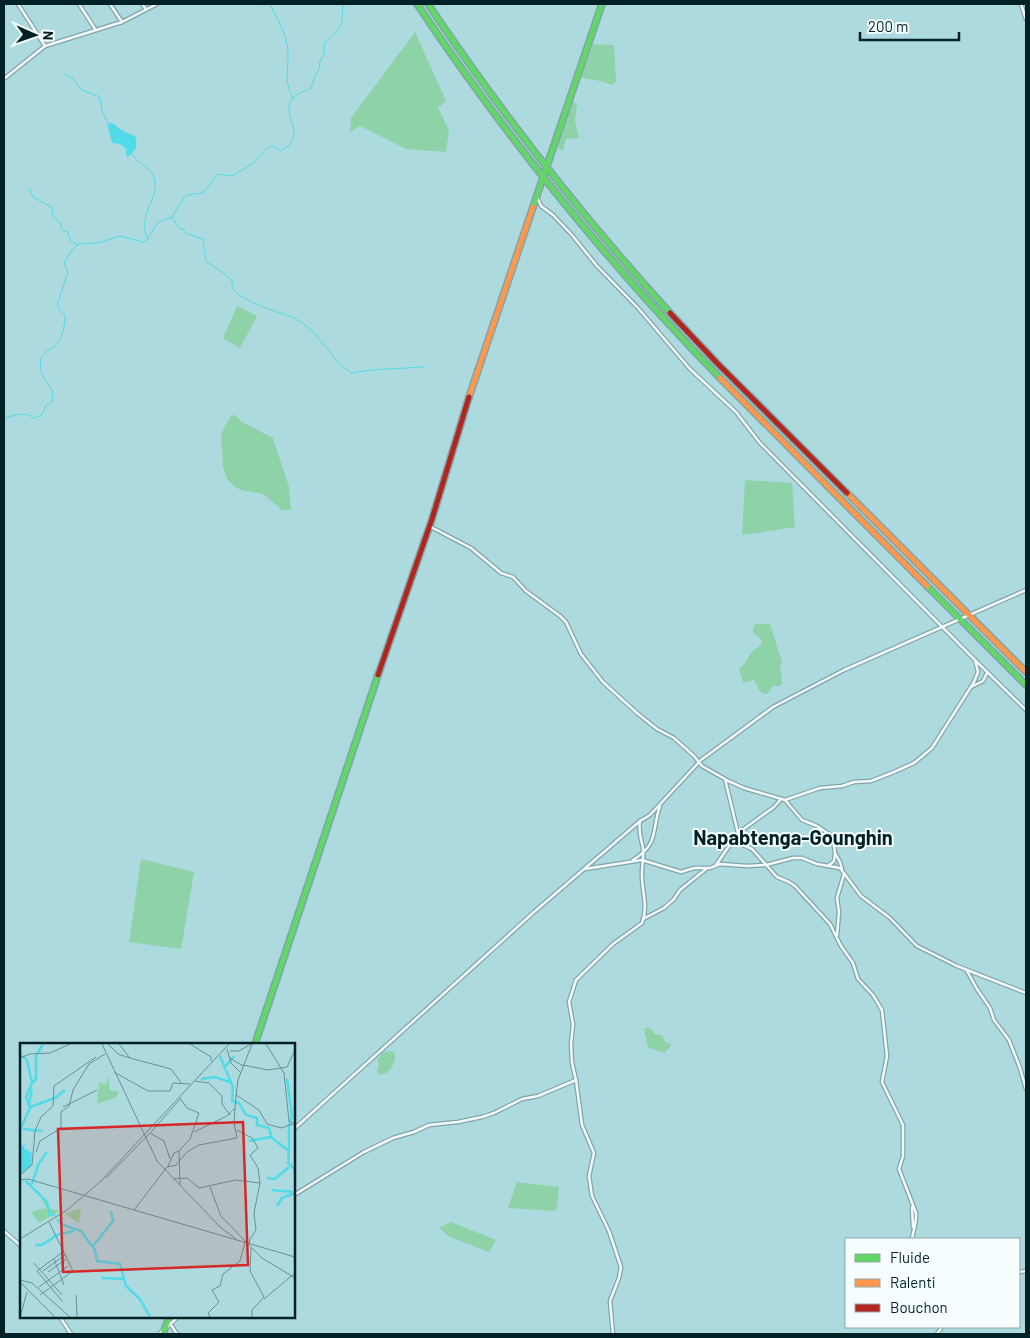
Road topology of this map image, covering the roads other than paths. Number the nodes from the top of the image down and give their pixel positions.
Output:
1 (18, 4) edge
2 (79, 4) edge
3 (110, 4) edge
4 (142, 4) edge
5 (157, 4) edge
6 (417, 4) edge
7 (428, 4) edge
8 (602, 4) edge
9 (1021, 4) edge
10 (146, 9) junction
11 (1026, 19) edge
12 (122, 22) junction
13 (95, 29) dead end
14 (45, 46) junction
15 (4, 76) edge
16 (546, 168) junction
17 (543, 179) junction
18 (537, 197) junction
19 (429, 526) junction
20 (1026, 590) edge
21 (970, 615) junction
22 (961, 619) junction
23 (943, 627) junction
24 (975, 660) junction
25 (1026, 672) edge
26 (988, 673) junction
27 (1026, 685) edge
28 (970, 688) junction
29 (1026, 710) edge
30 (699, 762) junction
31 (725, 779) junction
32 (781, 799) junction
33 (786, 800) junction
34 (660, 805) junction
35 (640, 821) junction
36 (738, 833) junction
37 (835, 853) junction
38 (643, 854) junction
39 (643, 860) junction
40 (632, 861) junction
41 (766, 865) junction
42 (715, 866) junction
43 (827, 866) junction
44 (584, 869) junction
45 (707, 869) junction
46 (842, 870) junction
47 (844, 874) junction
48 (643, 919) junction
49 (836, 936) junction
50 (967, 969) junction
51 (1026, 992) edge
52 (255, 1043) edge
53 (576, 1080) junction
54 (1026, 1089) edge
55 (295, 1128) edge
56 (295, 1194) edge
57 (4, 1231) edge
58 (912, 1238) edge
59 (20, 1245) edge
60 (61, 1318) edge
61 (168, 1318) edge
62 (168, 1318) edge
63 (177, 1318) edge
64 (171, 1325) junction
65 (164, 1332) edge
66 (71, 1334) edge
67 (159, 1334) edge
68 (177, 1334) edge
69 (613, 1334) edge

1 - 14 street
2 - 13 street
3 - 12 street
4 - 10 street
5 - 10 street
6 - 17 main road
7 - 16 main road
8 - 16 main road
9 - 11 street
10 - 12 street
12 - 14 street
14 - 15 street
16 - 17 main road
16 - 21 main road
17 - 18 main road
17 - 22 main road
18 - 19 main road
18 - 23 street
19 - 30 street
19 - 52 main road
20 - 21 street
21 - 22 street
21 - 25 main road
22 - 23 street
22 - 27 main road
23 - 24 street
23 - 30 street
24 - 26 street
24 - 28 street
26 - 28 street
26 - 29 street
28 - 33 street
30 - 31 street
30 - 34 street
31 - 32 street
31 - 36 street
32 - 33 street
32 - 36 street
33 - 37 street
34 - 35 street
34 - 38 street
35 - 38 street
35 - 44 street
36 - 41 street
36 - 42 street
37 - 43 street
37 - 46 street
38 - 39 street
38 - 40 street
39 - 40 street
39 - 45 street
39 - 48 street
40 - 44 street
41 - 42 street
41 - 43 street
41 - 49 street
42 - 45 street
43 - 46 street
44 - 55 street
45 - 48 street
46 - 47 street
47 - 49 street
47 - 50 street
48 - 53 street
49 - 58 street
50 - 51 street
50 - 54 street
53 - 56 street
53 - 69 street
57 - 59 street
60 - 66 street
61 - 64 street
62 - 65 main road
63 - 64 street
64 - 65 street
64 - 68 street
65 - 67 street

